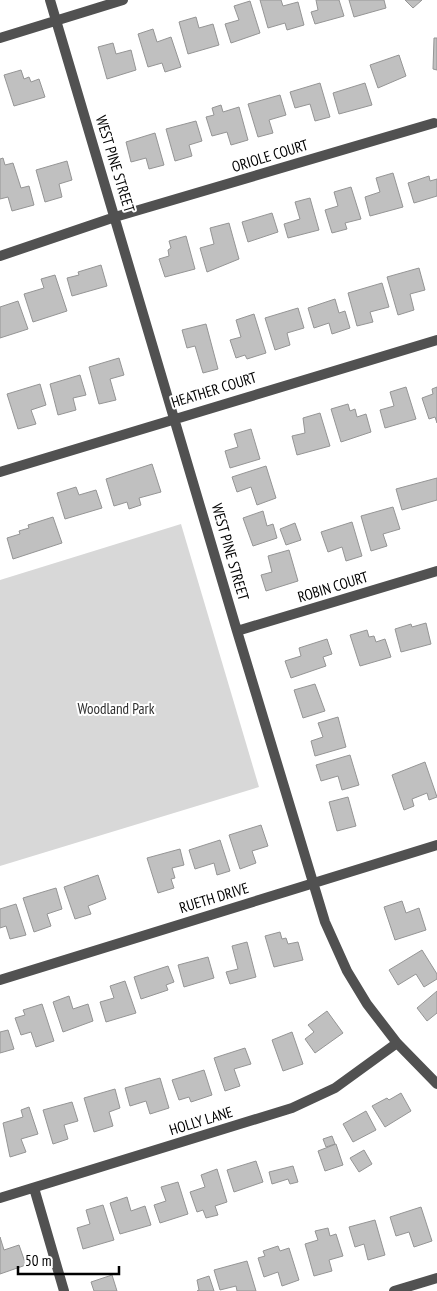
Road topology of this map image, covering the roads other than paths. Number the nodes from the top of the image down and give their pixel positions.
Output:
1 (50, 0) edge
2 (123, 0) edge
3 (56, 20) junction
4 (0, 38) edge
5 (434, 123) dead end
6 (115, 218) junction
7 (0, 256) edge
8 (437, 340) edge
9 (175, 418) junction
10 (0, 472) edge
11 (437, 571) edge
12 (237, 631) junction
13 (437, 845) edge
14 (313, 883) junction
15 (0, 980) edge
16 (397, 1043) junction
17 (437, 1084) edge
18 (34, 1188) junction
19 (0, 1198) edge
20 (437, 1278) edge
21 (64, 1291) edge
22 (394, 1291) edge

1 - 3 street, WEST PINE STREET
2 - 3 street
3 - 4 street
3 - 6 street, WEST PINE STREET
5 - 6 street, ORIOLE COURT
6 - 7 street, ORIOLE COURT
6 - 9 street, WEST PINE STREET
8 - 9 street, HEATHER COURT
9 - 10 street, HEATHER COURT
9 - 12 street, WEST PINE STREET
11 - 12 street, ROBIN COURT
12 - 14 street, WEST PINE STREET
13 - 14 street, RUETH DRIVE
14 - 15 street, RUETH DRIVE
14 - 16 street, WEST PINE STREET
16 - 17 street, WEST PINE STREET
16 - 18 street, HOLLY LANE
18 - 19 street, HOLLY LANE
18 - 21 street
20 - 22 street

